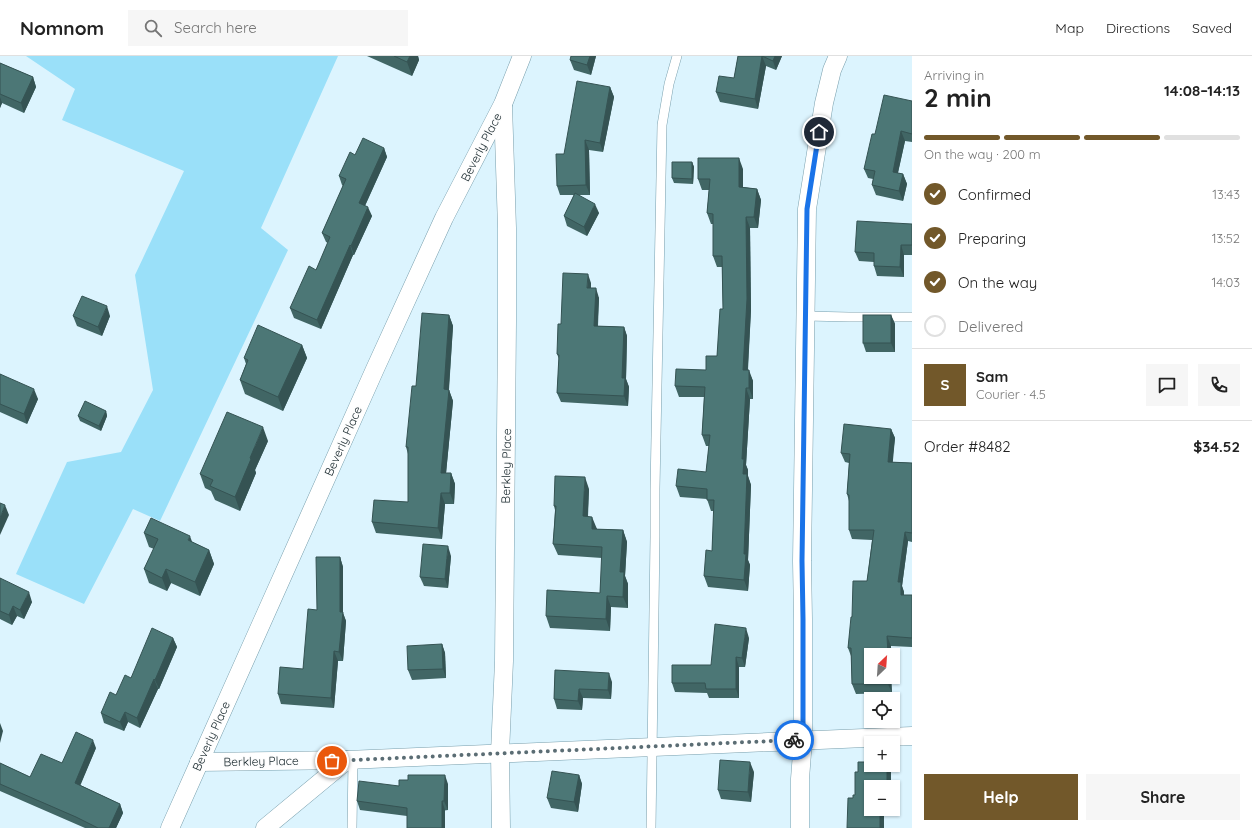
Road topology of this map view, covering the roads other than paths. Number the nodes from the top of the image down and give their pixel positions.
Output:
1 (522, 56) edge
2 (677, 56) edge
3 (838, 56) edge
4 (503, 104) junction
5 (806, 316) junction
6 (912, 317) edge
7 (912, 736) edge
8 (803, 740) junction
9 (652, 747) junction
10 (500, 753) junction
11 (350, 760) junction
12 (199, 762) junction
13 (170, 828) edge
14 (265, 828) edge
15 (352, 828) edge
16 (501, 828) edge
17 (651, 828) edge
18 (800, 828) edge

1 - 4 street, Beverly Place
2 - 9 lane
3 - 5 street
4 - 10 street, Berkley Place
4 - 12 street, Beverly Place
5 - 6 lane
5 - 8 street
7 - 8 street, Berkley Place
8 - 9 street, Berkley Place
8 - 18 street
9 - 10 street, Berkley Place
9 - 17 lane
10 - 11 street, Berkley Place
10 - 16 street, Berkley Place
11 - 12 street, Berkley Place
11 - 14 street
11 - 15 lane
12 - 13 street, Beverly Place

